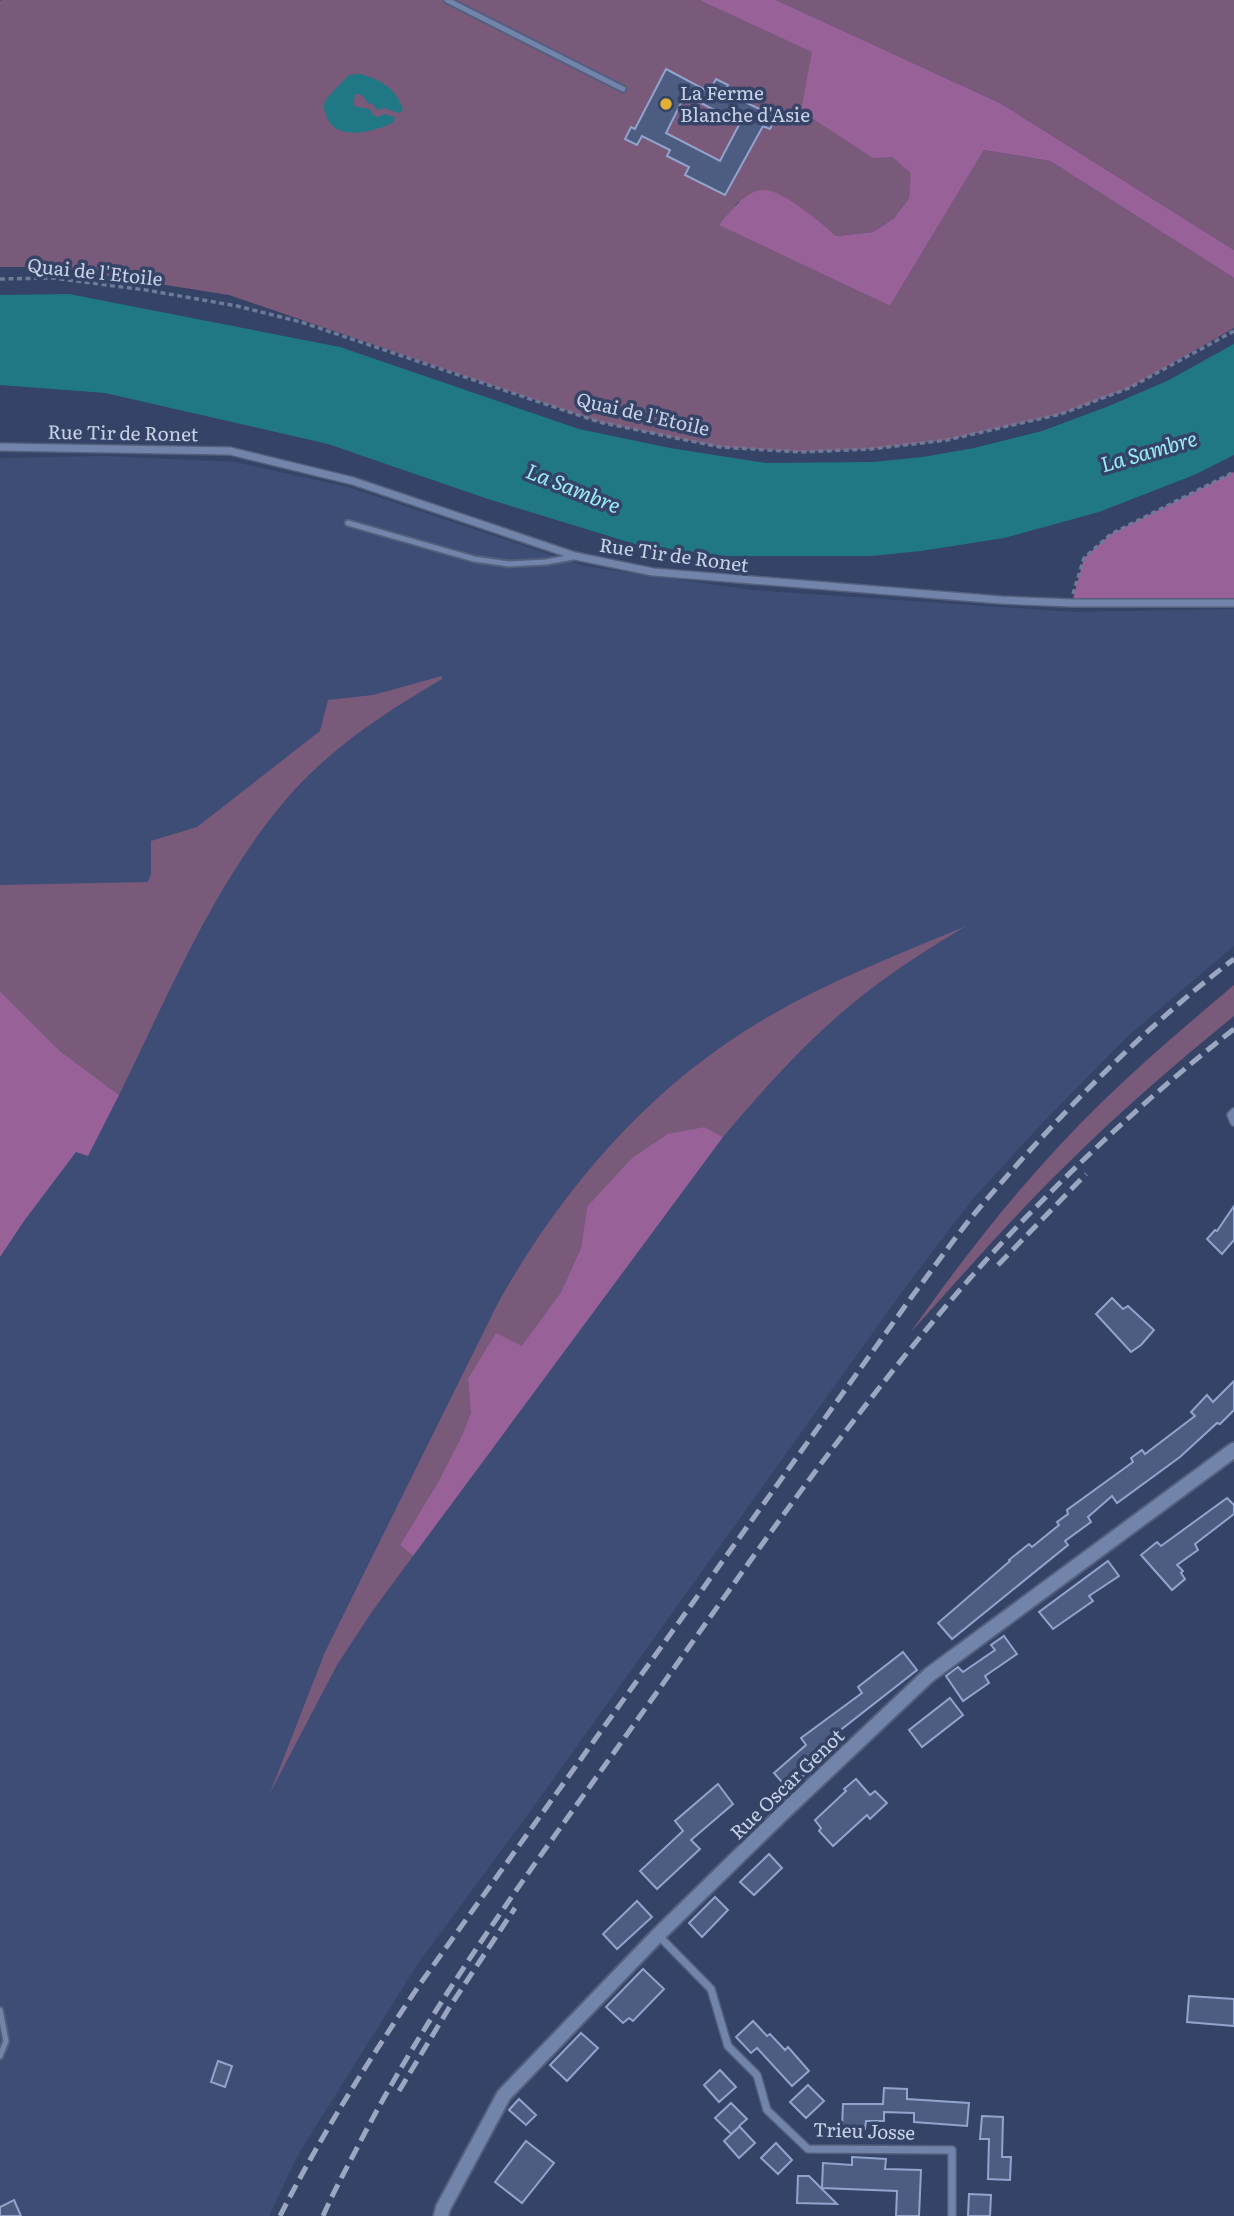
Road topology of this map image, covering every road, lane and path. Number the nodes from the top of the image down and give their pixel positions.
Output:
1 (447, 0) edge
2 (623, 89) dead end
3 (0, 279) edge
4 (1234, 331) edge
5 (0, 447) edge
6 (1234, 472) edge
7 (348, 523) dead end
8 (575, 556) junction
9 (1072, 603) junction
10 (1234, 603) edge
11 (1234, 1111) edge
12 (1234, 1122) edge
13 (1234, 1450) edge
14 (658, 1936) junction
15 (0, 2010) edge
16 (0, 2056) edge
17 (441, 2216) edge
18 (952, 2216) edge

1 - 2 lane
3 - 4 path, Quai de l'Etoile
5 - 8 street, Rue Tir de Ronet
6 - 9 path
7 - 8 lane
8 - 9 street, Rue Tir de Ronet
9 - 10 street, Rue Tir de Ronet
11 - 12 street
13 - 14 street, Rue Oscar Genot
14 - 17 street, Rue Oscar Genot
14 - 18 street, Trieu Josse
15 - 16 lane

